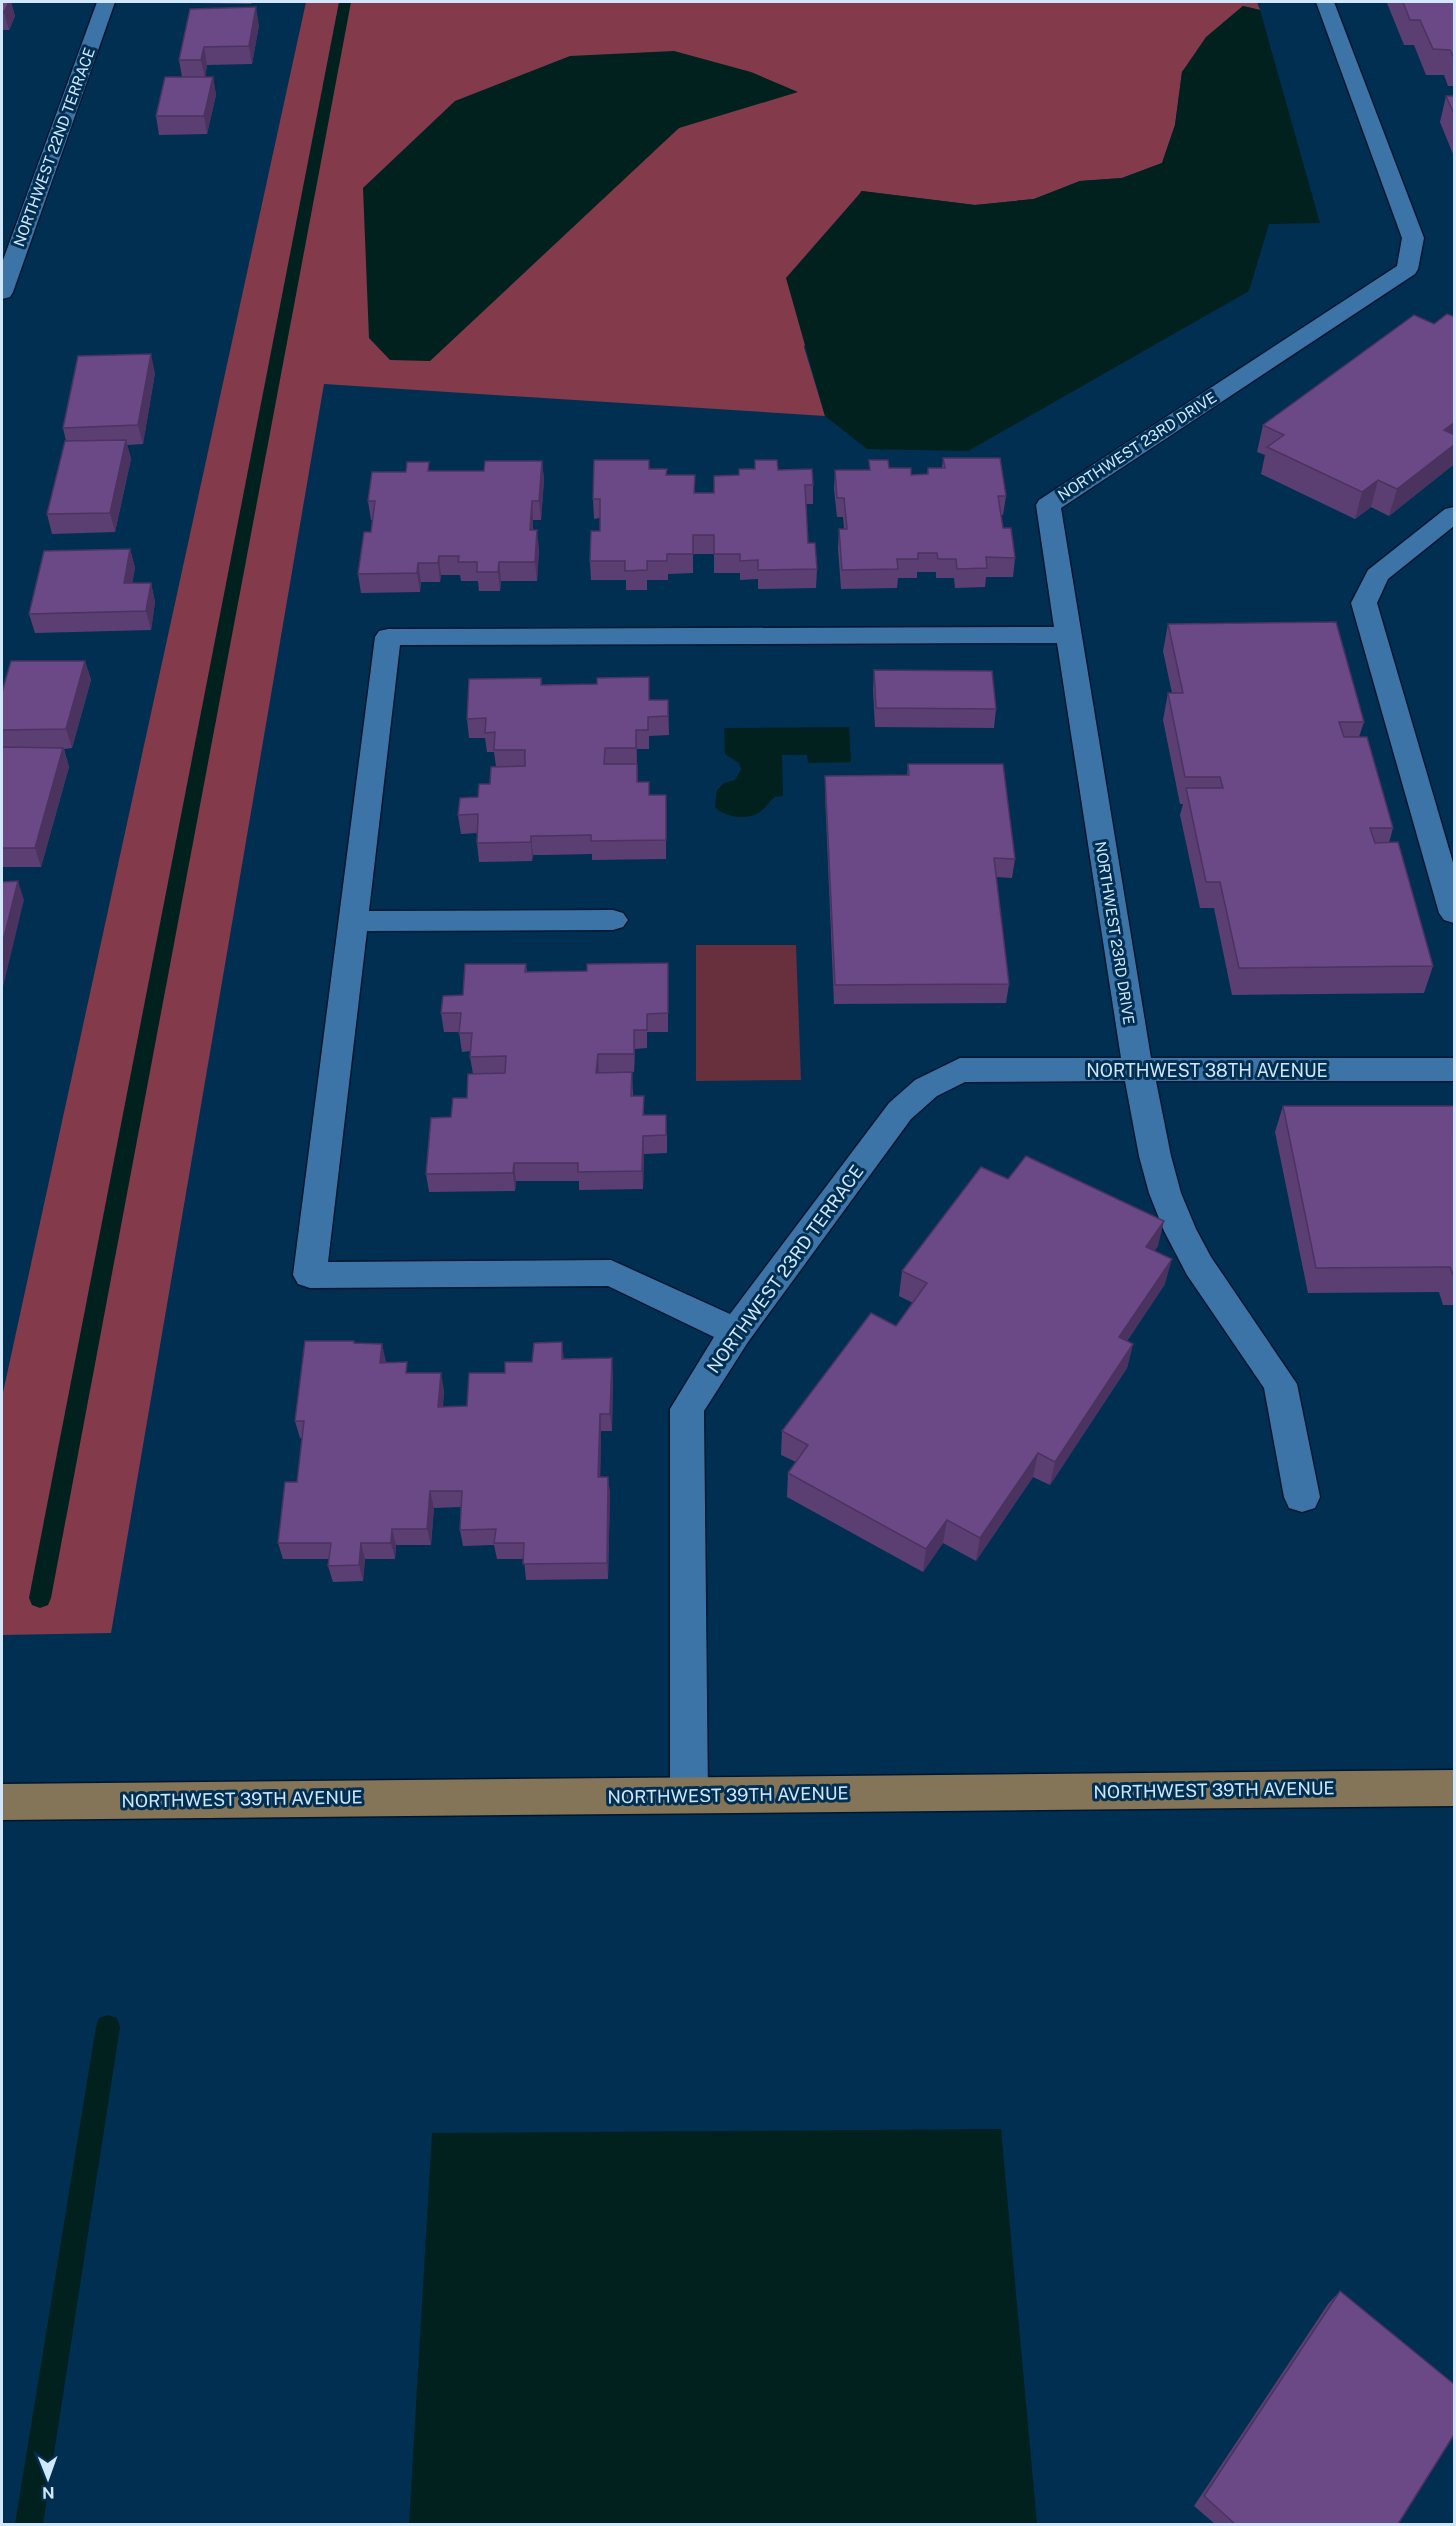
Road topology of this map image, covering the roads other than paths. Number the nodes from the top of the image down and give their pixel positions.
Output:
1 (106, 2) edge
2 (1325, 2) edge
3 (2, 292) edge
4 (1455, 514) edge
5 (1067, 635) junction
6 (1455, 913) edge
7 (613, 920) dead end
8 (352, 921) junction
9 (1455, 1069) edge
10 (960, 1070) joint
11 (1138, 1070) junction
12 (736, 1332) junction
13 (1302, 1497) dead end
14 (1455, 1788) edge
15 (689, 1795) junction
16 (2, 1802) edge

1 - 3 street, NORTHWEST 22ND TERRACE
2 - 5 street, NORTHWEST 23RD DRIVE
4 - 6 street
5 - 8 street
5 - 11 street, NORTHWEST 23RD DRIVE
7 - 8 street
8 - 12 street
9 - 11 street, NORTHWEST 38TH AVENUE
10 - 11 street, NORTHWEST 38TH AVENUE
10 - 12 street, NORTHWEST 23RD TERRACE
11 - 13 street, NORTHWEST 23RD DRIVE
12 - 15 street, NORTHWEST 23RD TERRACE
14 - 15 main road, NORTHWEST 39TH AVENUE
15 - 16 main road, NORTHWEST 39TH AVENUE

